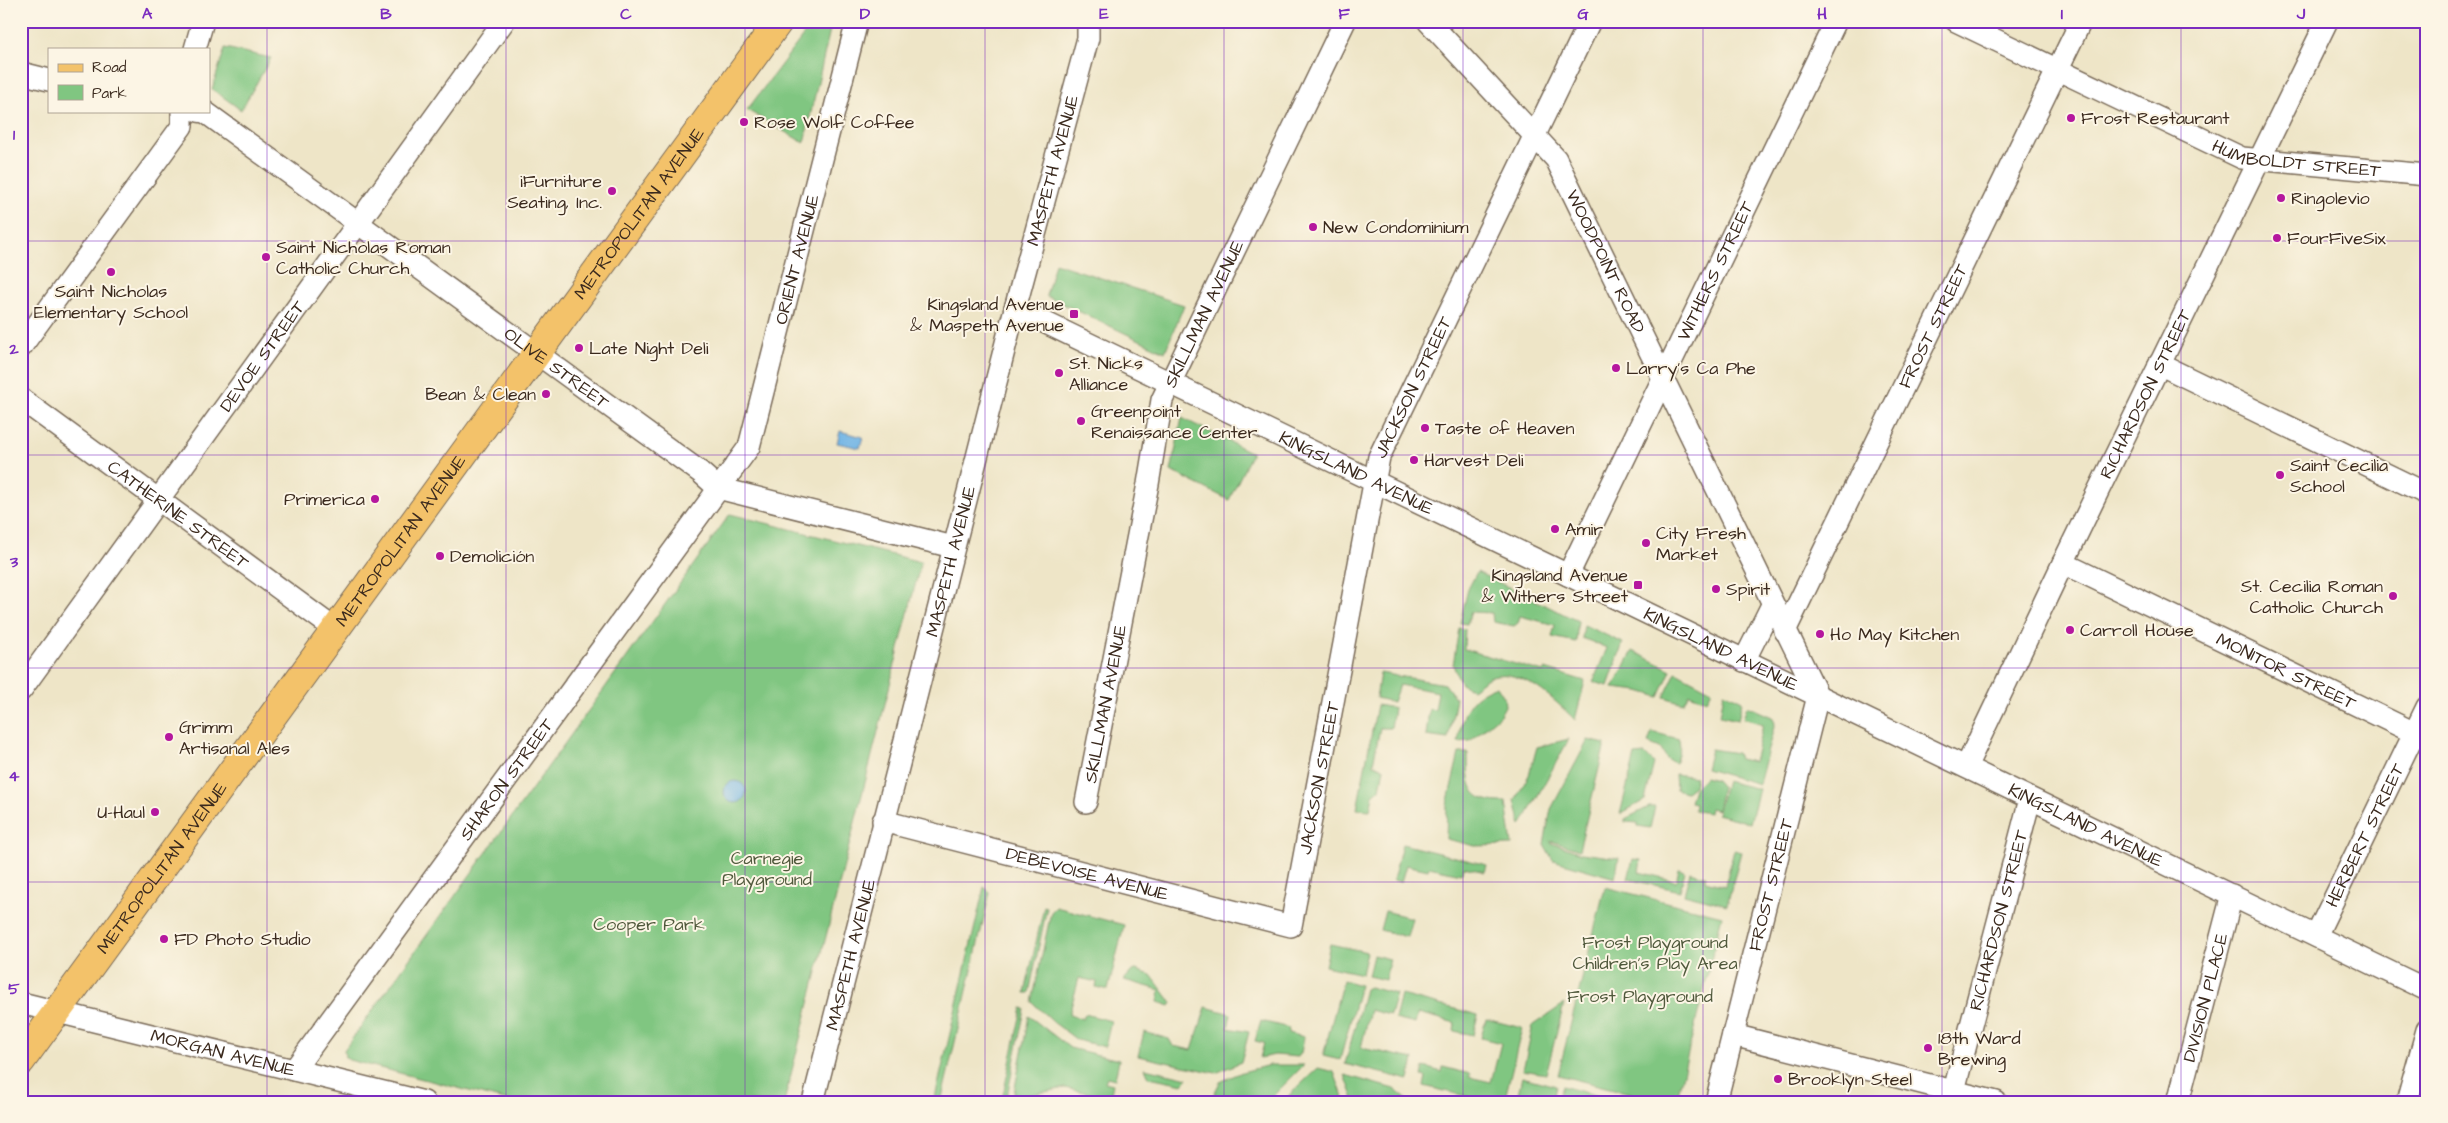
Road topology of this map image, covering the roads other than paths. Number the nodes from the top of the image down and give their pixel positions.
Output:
1 (203, 21) edge
2 (504, 21) edge
3 (780, 21) edge
4 (857, 21) edge
5 (1345, 21) edge
6 (1428, 21) edge
7 (1590, 21) edge
8 (1836, 21) edge
9 (1956, 21) edge
10 (2081, 21) edge
11 (2327, 21) edge
12 (1091, 27) edge
13 (195, 48) edge
14 (2057, 70) junction
15 (21, 73) edge
16 (48, 80) edge
17 (182, 112) edge
18 (205, 112) edge
19 (1535, 135) junction
20 (2258, 160) junction
21 (2427, 176) edge
22 (358, 222) junction
23 (1015, 308) junction
24 (21, 347) edge
25 (537, 352) junction
26 (2159, 364) junction
27 (1662, 378) junction
28 (1170, 383) junction
29 (21, 399) edge
30 (1374, 481) junction
31 (718, 488) junction
32 (2427, 494) edge
33 (158, 502) junction
34 (953, 547) junction
35 (2062, 563) junction
36 (1568, 575) junction
37 (1772, 605) junction
38 (336, 630) junction
39 (1785, 630) junction
40 (1744, 661) junction
41 (21, 690) edge
42 (1818, 696) junction
43 (2427, 707) edge
44 (2420, 736) edge
45 (1966, 767) junction
46 (2030, 798) junction
47 (1086, 802) dead end
48 (883, 821) junction
49 (2232, 896) junction
50 (1291, 926) joint
51 (2316, 936) junction
52 (2427, 990) edge
53 (21, 1003) edge
54 (59, 1012) junction
55 (2427, 1030) edge
56 (1733, 1035) junction
57 (21, 1061) edge
58 (294, 1070) junction
59 (1952, 1096) edge
60 (424, 1102) edge
61 (813, 1102) edge
62 (1716, 1102) edge
63 (1996, 1102) edge
64 (2178, 1102) edge
65 (2407, 1102) edge

1 - 13 street
2 - 22 street, DEVOE STREET
3 - 25 main road, METROPOLITAN AVENUE
4 - 31 street, ORIENT AVENUE
5 - 28 street, SKILLMAN AVENUE
6 - 19 street, WOODPOINT ROAD
7 - 19 street, JACKSON STREET
8 - 27 street, WITHERS STREET
9 - 14 street, HUMBOLDT STREET
10 - 14 street, FROST STREET
11 - 20 street, RICHARDSON STREET
12 - 23 street, MASPETH AVENUE
14 - 20 street, HUMBOLDT STREET
14 - 39 street, FROST STREET
15 - 16 street
17 - 24 street
18 - 22 street, OLIVE STREET
19 - 27 street, WOODPOINT ROAD
19 - 30 street, JACKSON STREET
20 - 21 street, HUMBOLDT STREET
20 - 26 street, RICHARDSON STREET
22 - 25 street, OLIVE STREET
22 - 33 street, DEVOE STREET
23 - 28 street, KINGSLAND AVENUE
23 - 34 street, MASPETH AVENUE
25 - 31 street, OLIVE STREET
25 - 38 main road, METROPOLITAN AVENUE
26 - 32 street
26 - 35 street, RICHARDSON STREET
27 - 36 street, WITHERS STREET
27 - 37 street, WOODPOINT ROAD
28 - 30 street, KINGSLAND AVENUE
28 - 47 street, SKILLMAN AVENUE
29 - 33 street, CATHERINE STREET
30 - 36 street, KINGSLAND AVENUE
30 - 50 street, JACKSON STREET
31 - 34 street, OLIVE STREET
31 - 58 street, SHARON STREET
33 - 38 street, CATHERINE STREET
33 - 41 street, DEVOE STREET
34 - 48 street, MASPETH AVENUE
35 - 44 street, MONITOR STREET
35 - 45 street, RICHARDSON STREET
36 - 40 street, KINGSLAND AVENUE
37 - 39 street, WOODPOINT ROAD
37 - 40 street
38 - 54 main road, METROPOLITAN AVENUE
39 - 42 street, WOODPOINT ROAD
40 - 42 street, KINGSLAND AVENUE
42 - 45 street, KINGSLAND AVENUE
42 - 56 street, FROST STREET
43 - 44 street, HERBERT STREET
44 - 51 street, HERBERT STREET
45 - 46 street, KINGSLAND AVENUE
46 - 49 street, KINGSLAND AVENUE
46 - 59 street, RICHARDSON STREET
48 - 50 street, DEBEVOISE AVENUE
48 - 61 street, MASPETH AVENUE
49 - 51 street, KINGSLAND AVENUE
49 - 64 street, DIVISION PLACE
51 - 52 street, KINGSLAND AVENUE
53 - 54 street, MORGAN AVENUE
54 - 57 main road, METROPOLITAN AVENUE
54 - 58 street, MORGAN AVENUE
55 - 65 street
56 - 59 street
56 - 62 street, FROST STREET
58 - 60 street, MORGAN AVENUE
59 - 63 street

